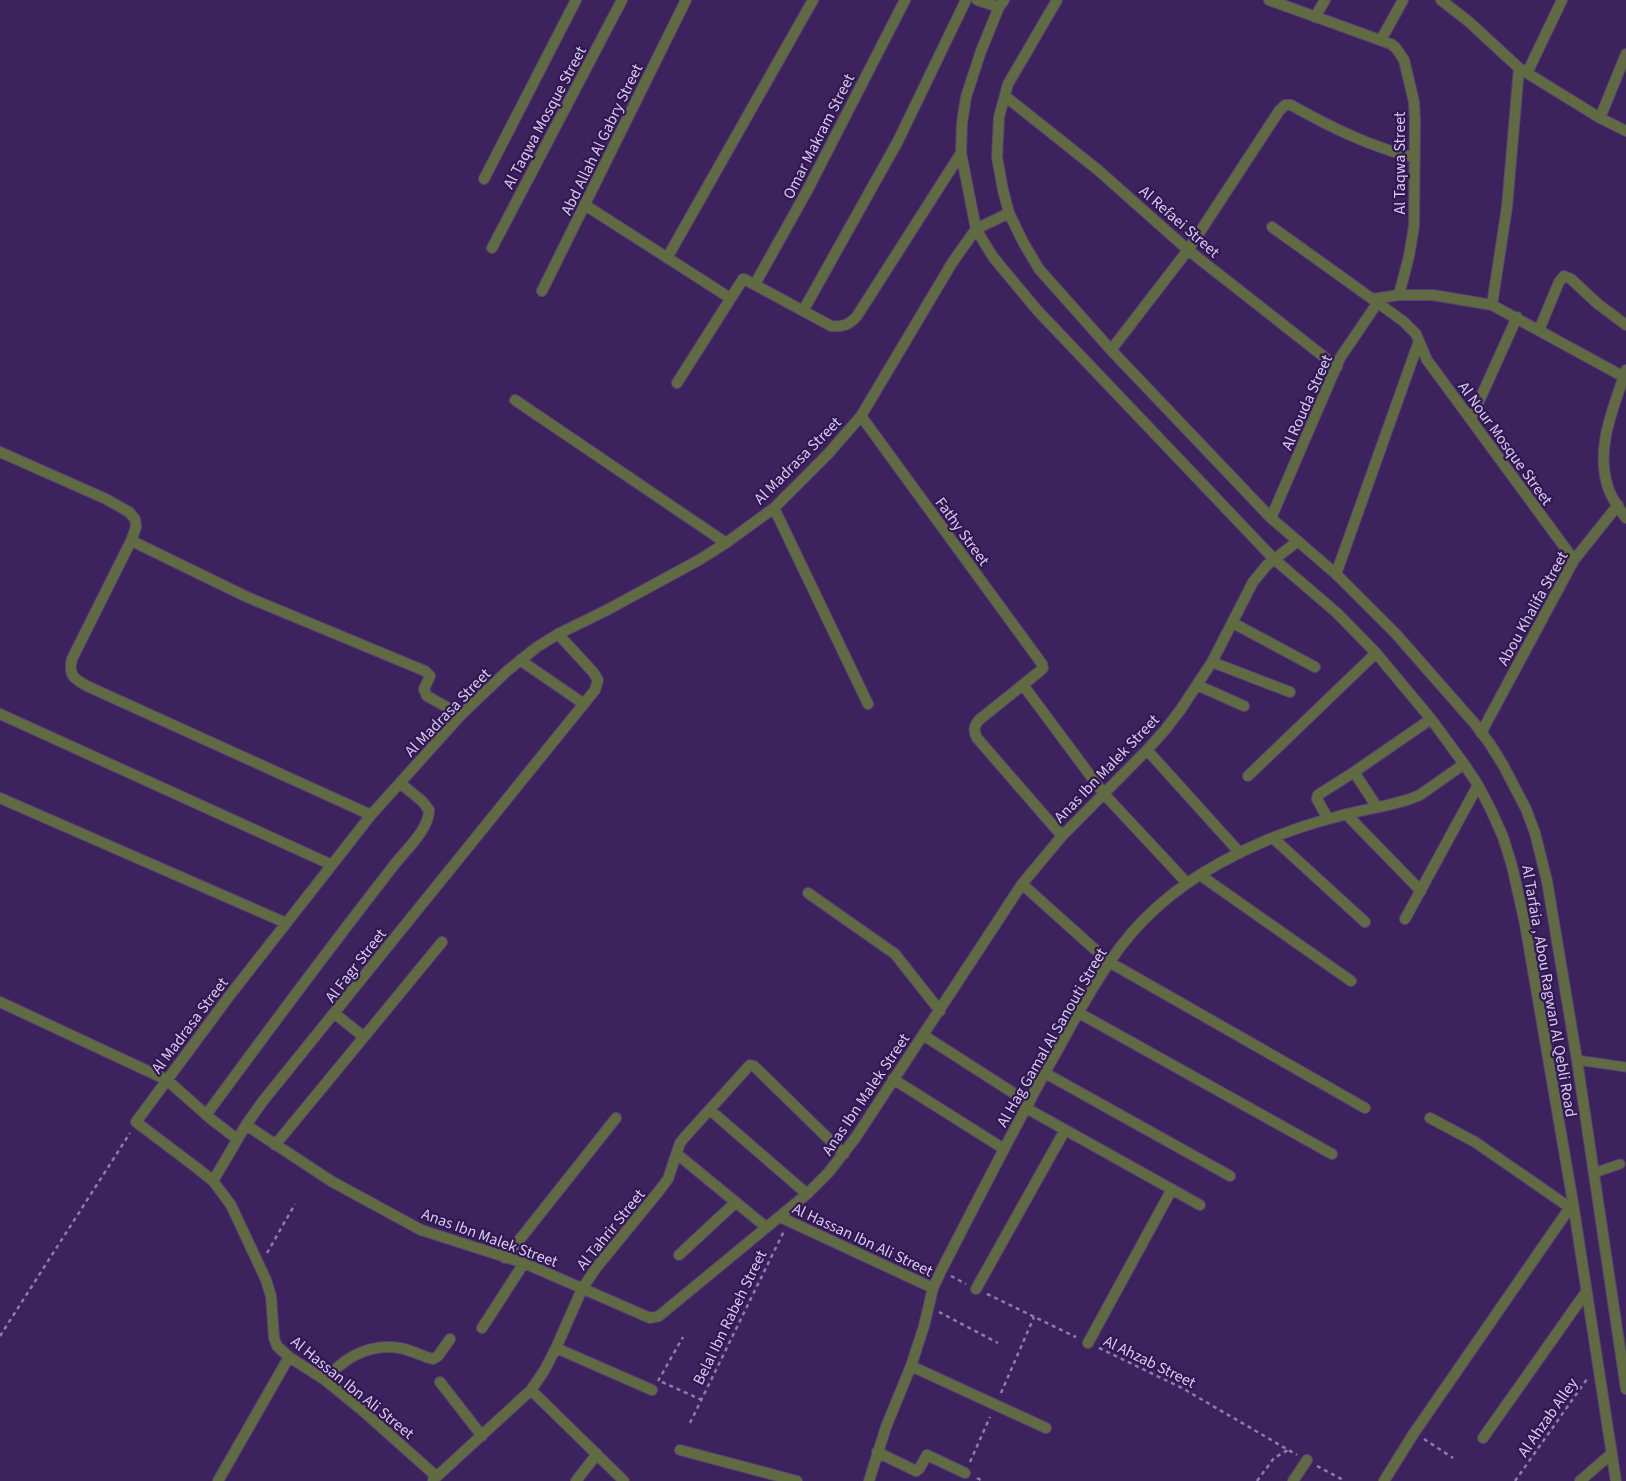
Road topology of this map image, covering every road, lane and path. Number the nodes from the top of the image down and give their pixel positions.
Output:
1 (576, 0) edge
2 (622, 0) edge
3 (686, 0) edge
4 (813, 0) edge
5 (905, 0) edge
6 (966, 0) edge
7 (977, 0) edge
8 (1057, 0) edge
9 (1269, 0) edge
10 (1325, 0) edge
11 (1403, 0) edge
12 (1441, 0) edge
13 (1562, 0) edge
14 (1002, 3) edge
15 (1315, 16) junction
16 (1381, 40) junction
17 (1626, 54) edge
18 (1523, 71) junction
19 (1005, 96) junction
20 (1600, 118) junction
21 (1626, 130) edge
22 (961, 153) junction
23 (1415, 158) junction
24 (484, 179) dead end
25 (585, 205) junction
26 (1009, 213) junction
27 (1272, 227) dead end
28 (976, 229) junction
29 (492, 248) dead end
30 (1188, 250) junction
31 (667, 258) junction
32 (755, 284) junction
33 (542, 292) dead end
34 (1399, 296) junction
35 (730, 298) junction
36 (1376, 301) junction
37 (1492, 305) junction
38 (803, 311) junction
39 (1517, 317) junction
40 (1626, 325) edge
41 (1539, 330) junction
42 (1419, 341) junction
43 (1111, 350) junction
44 (1336, 367) junction
45 (1625, 373) edge
46 (676, 383) dead end
47 (515, 400) dead end
48 (861, 416) junction
49 (1470, 419) junction
50 (0, 452) edge
51 (1618, 505) junction
52 (774, 508) junction
53 (1271, 518) junction
54 (1626, 518) edge
55 (131, 541) junction
56 (1298, 541) junction
57 (726, 543) junction
58 (1274, 559) junction
59 (1574, 560) junction
60 (1336, 574) junction
61 (1233, 623) junction
62 (558, 634) junction
63 (1376, 653) junction
64 (520, 660) junction
65 (1212, 662) junction
66 (1315, 667) dead end
67 (1023, 685) junction
68 (1197, 685) junction
69 (1290, 692) dead end
70 (584, 704) junction
71 (868, 704) dead end
72 (1244, 706) dead end
73 (0, 714) edge
74 (462, 715) junction
75 (1431, 719) junction
76 (1481, 733) junction
77 (1147, 750) junction
78 (1464, 764) junction
79 (1354, 772) junction
80 (1248, 776) dead end
81 (400, 783) junction
82 (1478, 785) junction
83 (1104, 794) junction
84 (0, 798) edge
85 (1377, 807) junction
86 (1346, 814) junction
87 (371, 815) junction
88 (1328, 819) junction
89 (1062, 836) junction
90 (1273, 838) junction
91 (1240, 853) junction
92 (332, 865) junction
93 (1200, 875) junction
94 (1187, 883) junction
95 (1022, 884) junction
96 (1421, 891) junction
97 (808, 893) dead end
98 (1405, 920) dead end
99 (1365, 922) dead end
100 (286, 923) junction
101 (442, 942) dead end
102 (1109, 962) junction
103 (1351, 981) dead end
104 (0, 1002) edge
105 (940, 1011) junction
106 (334, 1013) junction
107 (1079, 1013) junction
108 (923, 1035) junction
109 (364, 1037) junction
110 (1577, 1060) junction
111 (1626, 1067) edge
112 (1045, 1073) junction
113 (893, 1079) junction
114 (167, 1080) junction
115 (1027, 1106) junction
116 (1365, 1108) dead end
117 (710, 1110) junction
118 (206, 1114) junction
119 (616, 1118) dead end
120 (1430, 1118) dead end
121 (136, 1122) junction
122 (246, 1125) junction
123 (1064, 1130) junction
124 (237, 1139) junction
125 (275, 1145) junction
126 (1004, 1149) junction
127 (677, 1154) junction
128 (844, 1154) junction
129 (1332, 1154) dead end
130 (1620, 1164) dead end
131 (1594, 1173) junction
132 (1230, 1176) dead end
133 (213, 1182) junction
134 (1172, 1189) junction
135 (807, 1194) junction
136 (736, 1202) junction
137 (295, 1204) dead end
138 (1200, 1205) dead end
139 (1571, 1205) junction
140 (784, 1219) junction
141 (766, 1227) junction
142 (680, 1255) dead end
143 (506, 1258) junction
144 (524, 1263) junction
145 (260, 1266) junction
146 (940, 1271) junction
147 (933, 1288) junction
148 (582, 1289) junction
149 (976, 1289) junction
150 (1586, 1292) junction
151 (928, 1307) junction
152 (482, 1328) dead end
153 (0, 1336) edge
154 (683, 1337) dead end
155 (450, 1340) dead end
156 (998, 1343) dead end
157 (1088, 1343) junction
158 (556, 1348) junction
159 (288, 1357) junction
160 (1597, 1365) junction
161 (911, 1366) junction
162 (325, 1380) junction
163 (658, 1381) junction
164 (440, 1382) dead end
165 (1626, 1389) edge
166 (531, 1390) junction
167 (652, 1390) joint
168 (702, 1400) junction
169 (690, 1423) dead end
170 (1046, 1428) dead end
171 (1414, 1433) junction
172 (482, 1436) junction
173 (1483, 1438) dead end
174 (680, 1450) dead end
175 (1288, 1450) junction
176 (877, 1452) junction
177 (598, 1454) junction
178 (1612, 1454) junction
179 (1453, 1458) dead end
180 (1307, 1460) junction
181 (964, 1473) dead end
182 (434, 1479) edge
183 (218, 1481) edge
184 (576, 1481) edge
185 (624, 1481) edge
186 (797, 1481) edge
187 (869, 1481) edge
188 (1257, 1481) edge
189 (1293, 1481) edge
190 (1345, 1481) edge
191 (1384, 1481) edge
192 (1515, 1481) edge
193 (1580, 1481) edge
194 (1616, 1481) edge

1 - 24 street
2 - 29 street, Al Taqwa Mosque Street
3 - 25 street, Abd Allah Al Gabry Street
4 - 31 street
5 - 32 street, Omar Makram Street
6 - 38 street
7 - 14 street
8 - 19 street, Al Tarfaia , Abou Ragwan Al Qebli Road
9 - 15 street, Al Taqwa Street
10 - 15 street
11 - 16 street
12 - 18 street
13 - 18 street
14 - 22 street
15 - 16 street, Al Taqwa Street
16 - 23 street, Al Taqwa Street
17 - 20 street
18 - 20 street
18 - 37 street
19 - 26 street, Al Tarfaia , Abou Ragwan Al Qebli Road
19 - 30 street, Al Refaei Street
20 - 21 street
22 - 28 street
22 - 38 street
23 - 30 street
23 - 34 street, Al Taqwa Street
25 - 31 street
25 - 33 street, Abd Allah Al Gabry Street
26 - 28 street, Al Madrasa Street
26 - 43 street, Al Tarfaia , Abou Ragwan Al Qebli Road
27 - 36 street, Al Nour Mosque Street
28 - 48 street, Al Madrasa Street
28 - 58 street, Al Tarfaia , Abou Ragwan Al Qebli Road
30 - 43 street
30 - 44 street, Al Refaei Street
31 - 35 street
32 - 35 street
32 - 38 street
34 - 36 street
34 - 37 street
35 - 46 street
36 - 42 street, Al Nour Mosque Street
36 - 44 street, Al Rouda Street
37 - 39 street
39 - 41 street
39 - 49 street
40 - 41 street
41 - 45 street
42 - 49 street, Al Nour Mosque Street
42 - 60 street
43 - 53 street, Al Tarfaia , Abou Ragwan Al Qebli Road
44 - 53 street, Al Rouda Street
45 - 51 street
47 - 57 street
48 - 52 street, Al Madrasa Street
48 - 67 street, Fathy Street
49 - 59 street, Al Nour Mosque Street
50 - 55 street
51 - 54 street
51 - 59 street, Abou Khalifa Street
52 - 57 street, Al Madrasa Street
52 - 71 street
53 - 56 street, Al Tarfaia , Abou Ragwan Al Qebli Road
55 - 74 street
55 - 87 street
56 - 58 street, Anas Ibn Malek Street
56 - 60 street, Al Tarfaia , Abou Ragwan Al Qebli Road
57 - 62 street, Al Madrasa Street
58 - 61 street, Anas Ibn Malek Street
58 - 63 street, Al Tarfaia , Abou Ragwan Al Qebli Road
59 - 76 street, Abou Khalifa Street
60 - 76 street, Al Tarfaia , Abou Ragwan Al Qebli Road
61 - 65 street, Anas Ibn Malek Street
61 - 66 street
62 - 64 street, Al Madrasa Street
62 - 70 street, Al Fagr Street
63 - 75 street, Al Tarfaia , Abou Ragwan Al Qebli Road
63 - 80 street
64 - 70 street
64 - 74 street, Al Madrasa Street
65 - 68 street, Anas Ibn Malek Street
65 - 69 street
67 - 83 street
67 - 89 street
68 - 72 street
68 - 77 street, Anas Ibn Malek Street
70 - 106 street, Al Fagr Street
73 - 92 street
74 - 81 street, Al Madrasa Street
75 - 78 street, Al Tarfaia , Abou Ragwan Al Qebli Road
75 - 79 street
76 - 110 street, Al Tarfaia , Abou Ragwan Al Qebli Road
77 - 83 street, Anas Ibn Malek Street
77 - 91 street
78 - 82 street, Al Tarfaia , Abou Ragwan Al Qebli Road
78 - 85 street, Al Hag Gamal Al Sanouti Street
79 - 85 street
79 - 88 street
81 - 87 street, Al Madrasa Street
81 - 118 street
82 - 96 street
82 - 139 street, Al Tarfaia , Abou Ragwan Al Qebli Road
83 - 89 street, Anas Ibn Malek Street
83 - 94 street
84 - 100 street
85 - 86 street, Al Hag Gamal Al Sanouti Street
86 - 88 street, Al Hag Gamal Al Sanouti Street
86 - 96 street
87 - 92 street, Al Madrasa Street
88 - 90 street, Al Hag Gamal Al Sanouti Street
89 - 95 street, Anas Ibn Malek Street
90 - 91 street, Al Hag Gamal Al Sanouti Street
90 - 99 street
91 - 93 street, Al Hag Gamal Al Sanouti Street
92 - 100 street, Al Madrasa Street
93 - 94 street, Al Hag Gamal Al Sanouti Street
93 - 103 street
94 - 102 street, Al Hag Gamal Al Sanouti Street
95 - 102 street
95 - 105 street, Anas Ibn Malek Street
96 - 98 street
97 - 105 street
100 - 114 street, Al Madrasa Street
101 - 109 street
102 - 107 street, Al Hag Gamal Al Sanouti Street
102 - 116 street
104 - 114 street
105 - 108 street, Anas Ibn Malek Street
106 - 109 street, Al Fagr Street
106 - 122 street
107 - 112 street, Al Hag Gamal Al Sanouti Street
107 - 129 street
108 - 113 street, Anas Ibn Malek Street
108 - 115 street
109 - 125 street
110 - 111 lane
110 - 131 street, Al Tarfaia , Abou Ragwan Al Qebli Road
112 - 115 street, Al Hag Gamal Al Sanouti Street
112 - 132 street
113 - 126 street
113 - 128 street, Anas Ibn Malek Street
114 - 118 street
114 - 121 street, Al Madrasa Street
115 - 123 street
115 - 126 street, Al Hag Gamal Al Sanouti Street
117 - 127 street, Al Tahrir Street
117 - 128 street, Al Tahrir Street
117 - 135 street
118 - 124 street
119 - 143 street
120 - 139 street
121 - 133 street, Al Hassan Ibn Ali Street
121 - 153 path
122 - 124 street
122 - 125 street, Anas Ibn Malek Street
123 - 134 street
123 - 149 street
124 - 133 street
125 - 143 street, Anas Ibn Malek Street
126 - 146 street, Al Hag Gamal Al Sanouti Street
127 - 136 street
127 - 148 street, Al Tahrir Street
128 - 135 street, Anas Ibn Malek Street
130 - 131 lane
131 - 165 street, Al Tarfaia , Abou Ragwan Al Qebli Road
133 - 145 street, Al Hassan Ibn Ali Street
134 - 138 street
134 - 157 street
135 - 140 street, Anas Ibn Malek Street
136 - 141 street
136 - 142 street
137 - 145 path
139 - 150 street, Al Tarfaia , Abou Ragwan Al Qebli Road
139 - 171 street
140 - 141 street, Anas Ibn Malek Street
140 - 147 street, Al Hassan Ibn Ali Street
140 - 168 path, Belal Ibn Rabeh Street
141 - 148 street, Anas Ibn Malek Street
143 - 144 street, Anas Ibn Malek Street
144 - 148 street, Anas Ibn Malek Street
144 - 152 street
145 - 159 street, Al Hassan Ibn Ali Street
146 - 147 street, Al Hag Gamal Al Sanouti Street
146 - 149 path, Al Ahzab Street
147 - 151 street, Al Hag Gamal Al Sanouti Street
148 - 158 street, Al Tahrir Street
149 - 157 path, Al Ahzab Street
150 - 160 street, Al Tarfaia , Abou Ragwan Al Qebli Road
150 - 173 street
151 - 156 path
151 - 161 street, Al Hag Gamal Al Sanouti Street
154 - 163 path
155 - 162 street
157 - 175 path, Al Ahzab Street
158 - 166 street, Al Tahrir Street
158 - 167 street
159 - 162 street, Al Hassan Ibn Ali Street
159 - 183 street
160 - 178 street, Al Tarfaia , Abou Ragwan Al Qebli Road
160 - 192 path, Al Ahzab Alley
161 - 170 street
161 - 176 street, Al Hag Gamal Al Sanouti Street
162 - 182 street, Al Hassan Ibn Ali Street
163 - 167 path
163 - 168 path
164 - 172 street
166 - 172 street, Al Tahrir Street
166 - 177 street
168 - 169 path, Belal Ibn Rabeh Street
171 - 179 path
171 - 191 street
172 - 182 street, Al Tahrir Street
174 - 186 street
175 - 180 path, Al Ahzab Street
175 - 188 path
176 - 181 street
176 - 187 street, Al Hag Gamal Al Sanouti Street
177 - 184 street
177 - 185 street
178 - 193 street
178 - 194 street, Al Tarfaia , Abou Ragwan Al Qebli Road
180 - 189 street
180 - 190 path, Al Ahzab Street

